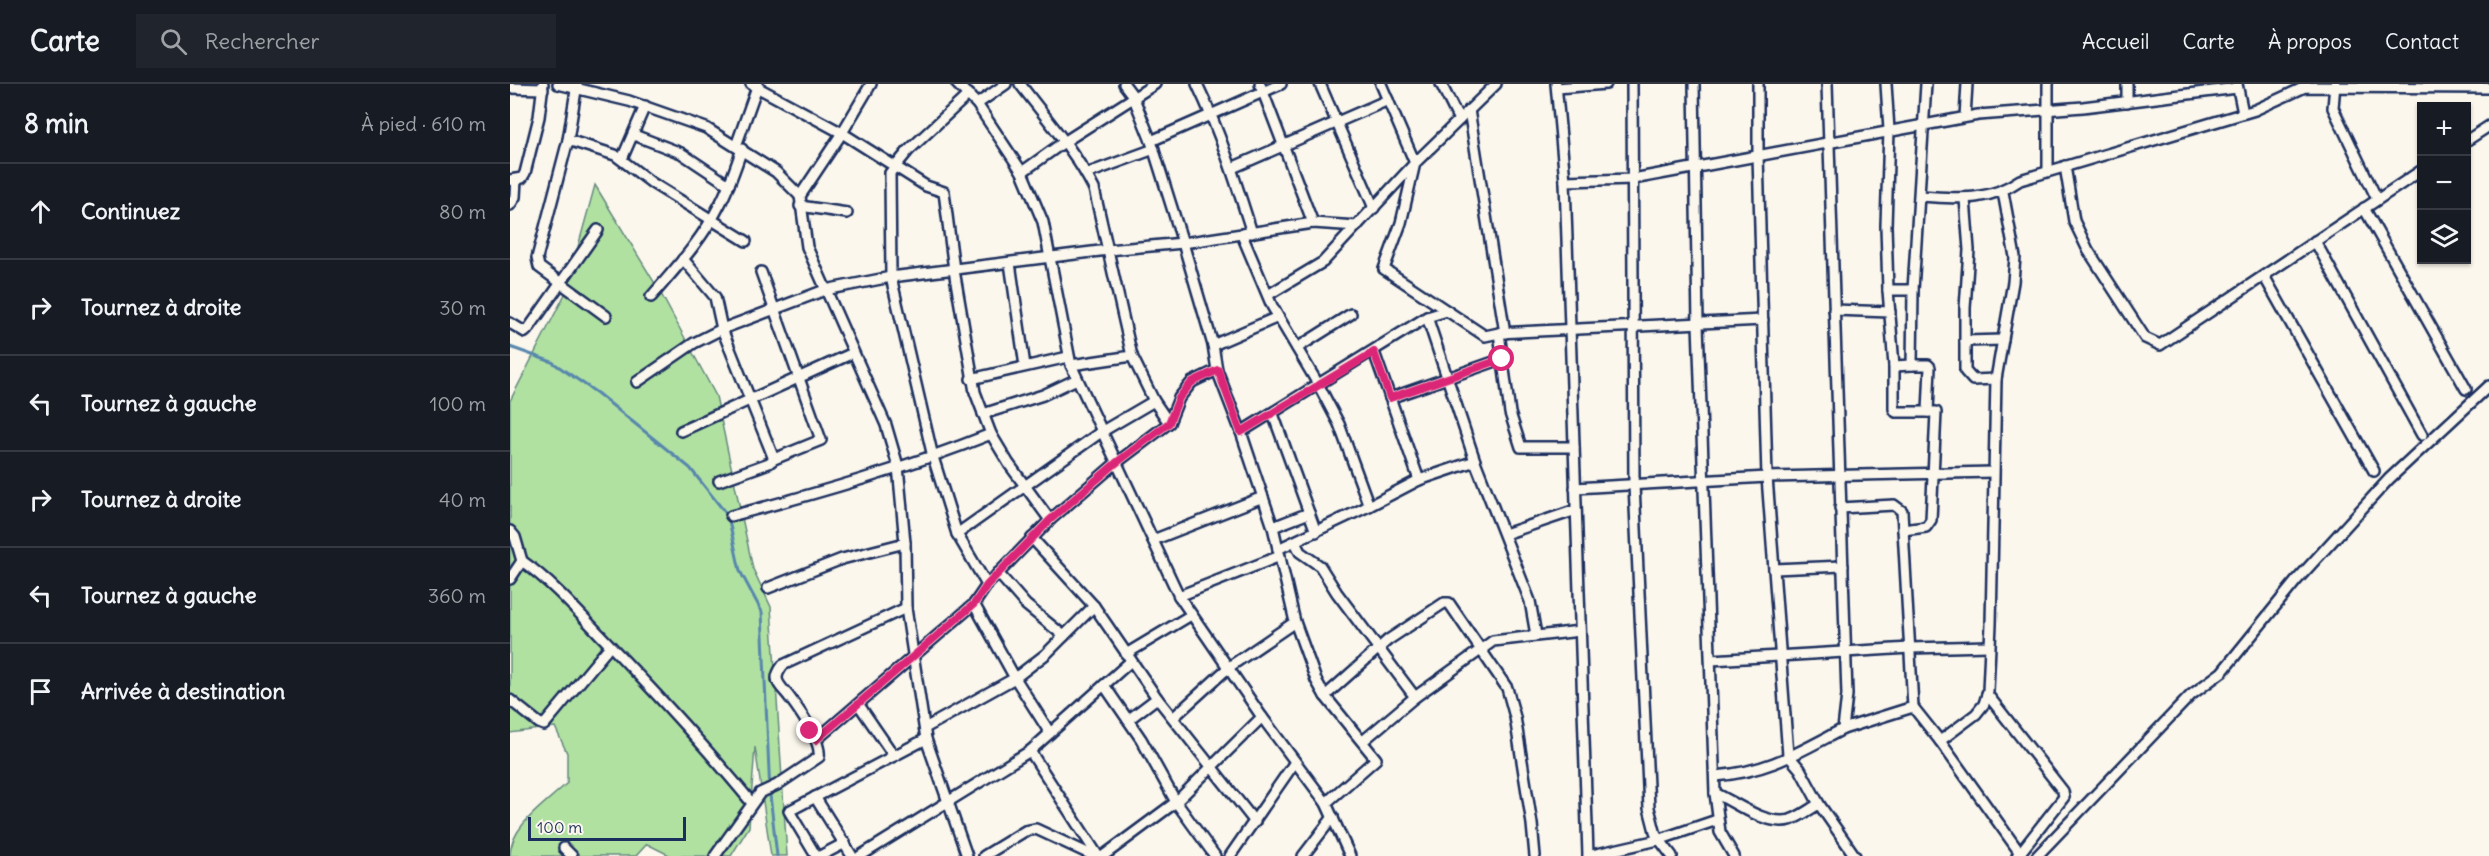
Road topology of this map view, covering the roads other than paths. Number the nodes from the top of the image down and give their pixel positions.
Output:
1 (558, 84) edge
2 (871, 84) edge
3 (957, 84) edge
4 (1006, 84) edge
5 (1020, 84) edge
6 (1124, 84) edge
7 (1155, 84) edge
8 (1197, 84) edge
9 (1281, 84) edge
10 (1320, 84) edge
11 (1381, 84) edge
12 (1441, 84) edge
13 (1496, 84) edge
14 (1606, 84) edge
15 (1632, 84) edge
16 (1694, 84) edge
17 (1758, 84) edge
18 (1827, 84) edge
19 (1886, 84) edge
20 (1926, 84) edge
21 (1967, 84) edge
22 (2048, 84) edge
23 (2127, 84) edge
24 (755, 85) edge
25 (543, 86) edge
26 (576, 86) edge
27 (1557, 86) edge
28 (2237, 86) edge
29 (2305, 86) edge
30 (2334, 86) edge
31 (510, 88) edge
32 (1262, 88) edge
33 (2489, 88) edge
34 (2187, 89) edge
35 (969, 94) junction
36 (1133, 96) junction
37 (1388, 100) junction
38 (2127, 102) junction
39 (977, 104) junction
40 (645, 106) junction
41 (2048, 108) junction
42 (1469, 110) junction
43 (2243, 113) junction
44 (1212, 114) junction
45 (1965, 117) junction
46 (1459, 120) junction
47 (1336, 123) junction
48 (1925, 123) junction
49 (2489, 126) edge
50 (1889, 130) junction
51 (842, 133) junction
52 (634, 135) junction
53 (2471, 138) edge
54 (568, 140) junction
55 (1064, 142) junction
56 (1828, 142) junction
57 (1152, 145) junction
58 (1284, 145) junction
59 (739, 148) junction
60 (1758, 155) junction
61 (622, 159) junction
62 (1415, 163) junction
63 (894, 166) junction
64 (2065, 166) junction
65 (1695, 167) junction
66 (1232, 168) junction
67 (2048, 171) junction
68 (1022, 172) junction
69 (2417, 173) edge
70 (1086, 174) junction
71 (1633, 179) junction
72 (513, 180) edge
73 (1565, 181) junction
74 (729, 185) junction
75 (2003, 192) junction
76 (1920, 196) junction
77 (1965, 199) junction
78 (2377, 199) junction
79 (801, 201) junction
80 (510, 205) edge
81 (1374, 208) junction
82 (2364, 208) junction
83 (847, 213) dead end
84 (712, 218) junction
85 (1313, 223) junction
86 (1357, 226) junction
87 (598, 230) dead end
88 (1252, 233) junction
89 (1242, 235) junction
90 (746, 241) dead end
91 (2315, 241) junction
92 (1183, 243) junction
93 (1108, 250) junction
94 (1049, 258) junction
95 (683, 260) junction
96 (1010, 263) junction
97 (954, 270) junction
98 (761, 272) dead end
99 (2264, 276) junction
100 (891, 277) junction
101 (559, 284) junction
102 (825, 290) junction
103 (1888, 290) junction
104 (1914, 290) junction
105 (1268, 296) junction
106 (651, 297) dead end
107 (776, 309) junction
108 (1834, 310) junction
109 (1447, 311) junction
110 (1890, 312) junction
111 (1352, 314) dead end
112 (606, 316) dead end
113 (1278, 317) junction
114 (1427, 317) junction
115 (1762, 320) junction
116 (510, 323) edge
117 (1698, 324) junction
118 (1634, 326) junction
119 (722, 329) junction
120 (1570, 330) junction
121 (1502, 333) junction
122 (2003, 340) junction
123 (1965, 341) junction
124 (1213, 345) junction
125 (1297, 348) junction
126 (1374, 352) junction
127 (853, 353) junction
128 (1132, 356) junction
129 (1502, 359) junction
130 (1070, 361) junction
131 (1912, 365) junction
132 (1025, 366) junction
133 (1894, 366) junction
134 (1218, 370) junction
135 (799, 377) junction
136 (1446, 377) junction
137 (971, 378) junction
138 (1077, 379) junction
139 (1996, 379) junction
140 (637, 382) dead end
141 (1318, 384) junction
142 (2489, 386) edge
143 (2466, 389) dead end
144 (1390, 398) junction
145 (749, 400) junction
146 (1154, 400) junction
147 (1928, 412) junction
148 (982, 414) junction
149 (1273, 414) junction
150 (1169, 423) junction
151 (681, 431) dead end
152 (1101, 432) junction
153 (1241, 432) junction
154 (991, 434) junction
155 (2422, 435) dead end
156 (1574, 447) junction
157 (933, 457) junction
158 (774, 459) junction
159 (1475, 461) junction
160 (1116, 463) junction
161 (898, 466) junction
162 (2374, 471) dead end
163 (1993, 472) junction
164 (1932, 473) junction
165 (1839, 474) junction
166 (1767, 477) junction
167 (1419, 480) junction
168 (719, 481) dead end
169 (1705, 481) junction
170 (1634, 485) junction
171 (1026, 486) junction
172 (1575, 488) junction
173 (1263, 498) junction
174 (1369, 506) junction
175 (1840, 508) junction
176 (1576, 510) junction
177 (1309, 513) junction
178 (731, 516) dead end
179 (1050, 520) junction
180 (1273, 527) junction
181 (1903, 530) junction
182 (510, 531) edge
183 (1316, 532) junction
184 (957, 534) junction
185 (1505, 534) junction
186 (1032, 538) junction
187 (1153, 540) junction
188 (1295, 542) junction
189 (905, 543) junction
190 (1279, 552) junction
191 (522, 561) junction
192 (1843, 566) junction
193 (1774, 569) junction
194 (998, 573) junction
195 (510, 579) edge
196 (987, 585) junction
197 (768, 588) dead end
198 (1179, 596) junction
199 (974, 604) junction
200 (1094, 606) junction
201 (906, 608) junction
202 (1191, 615) junction
203 (1296, 622) junction
204 (1580, 631) junction
205 (1536, 635) junction
206 (1064, 636) junction
207 (610, 645) junction
208 (1989, 646) junction
209 (1379, 648) junction
210 (1910, 648) junction
211 (1480, 650) junction
212 (1845, 651) junction
213 (1780, 656) junction
214 (1129, 657) junction
215 (912, 658) junction
216 (1711, 660) junction
217 (1229, 667) junction
218 (1015, 678) junction
219 (1104, 685) junction
220 (1987, 694) junction
221 (1325, 696) junction
222 (1415, 697) junction
223 (1157, 698) junction
224 (511, 702) edge
225 (859, 705) junction
226 (1912, 707) junction
227 (1174, 717) junction
228 (1262, 717) junction
229 (1128, 720) junction
230 (925, 728) junction
231 (1843, 729) junction
232 (1050, 733) junction
233 (926, 739) junction
234 (816, 740) junction
235 (1363, 741) junction
236 (1940, 741) junction
237 (1030, 751) junction
238 (894, 756) junction
239 (1788, 758) junction
240 (1295, 762) junction
241 (1210, 768) junction
242 (1715, 777) junction
243 (1715, 793) junction
244 (815, 797) junction
245 (948, 801) junction
246 (751, 802) junction
247 (1176, 802) junction
248 (1326, 804) junction
249 (1819, 804) junction
250 (1333, 817) junction
251 (1717, 820) junction
252 (1255, 822) junction
253 (1658, 840) junction
254 (845, 843) junction
255 (564, 848) dead end
256 (1588, 855) edge
257 (2018, 855) edge
258 (572, 856) edge
259 (715, 856) edge
260 (818, 856) edge
261 (852, 856) edge
262 (860, 856) edge
263 (967, 856) edge
264 (984, 856) edge
265 (1096, 856) edge
266 (1103, 856) edge
267 (1215, 856) edge
268 (1230, 856) edge
269 (1303, 856) edge
270 (1350, 856) edge
271 (1534, 856) edge
272 (1672, 856) edge
273 (1732, 856) edge
274 (1855, 856) edge
275 (2037, 856) edge

1 - 26 street
2 - 51 street
3 - 35 street
4 - 39 street
5 - 55 street
6 - 36 street
7 - 36 street
8 - 44 street
9 - 32 street
10 - 47 street
11 - 37 street
12 - 46 street
13 - 42 street
14 - 27 street
15 - 71 street
16 - 65 street
17 - 60 street
18 - 56 street
19 - 50 street
20 - 48 street
21 - 45 street
22 - 41 street
23 - 38 street
24 - 51 street
24 - 59 street
25 - 31 street
25 - 72 street
26 - 40 street
26 - 54 street
27 - 73 street
28 - 34 street
28 - 43 street
29 - 30 street
29 - 43 street
30 - 33 street
30 - 78 street
32 - 44 street
32 - 58 street
34 - 38 street
35 - 39 street
35 - 63 street
36 - 55 street
36 - 57 street
37 - 47 street
37 - 62 street
38 - 41 street
39 - 68 street
40 - 52 street
40 - 59 street
41 - 45 street
41 - 67 street
42 - 46 street
42 - 121 street
43 - 64 street
44 - 57 street
44 - 66 street
45 - 48 street
46 - 62 street
47 - 58 street
47 - 81 street
48 - 50 street
48 - 76 street
49 - 53 street
50 - 56 street
50 - 103 street
51 - 63 street
51 - 79 street
52 - 61 street
52 - 74 street
54 - 61 street
54 - 101 street
55 - 68 street
55 - 70 street
56 - 60 street
56 - 108 street
57 - 70 street
57 - 92 street
58 - 66 street
58 - 85 street
59 - 74 street
59 - 79 street
60 - 65 street
60 - 115 street
61 - 84 street
62 - 81 street
62 - 109 street
63 - 97 street
63 - 100 street
64 - 67 street
64 - 99 street
65 - 71 street
65 - 117 street
66 - 88 street
67 - 75 street
68 - 94 street
69 - 78 street
70 - 93 street
71 - 73 street
71 - 118 street
72 - 80 street
73 - 120 street
74 - 84 street
75 - 77 street
75 - 122 street
76 - 77 street
76 - 104 street
77 - 123 street
78 - 82 street
79 - 83 street
79 - 102 street
81 - 86 street
82 - 91 street
82 - 143 street
84 - 90 street
84 - 95 street
85 - 86 street
85 - 88 street
86 - 105 street
87 - 101 street
88 - 89 street
89 - 92 street
89 - 105 street
91 - 99 street
91 - 155 street
92 - 93 street
92 - 124 street
93 - 94 street
93 - 128 street
94 - 96 street
94 - 130 street
95 - 106 street
95 - 119 street
96 - 97 street
96 - 132 street
97 - 100 street
97 - 137 street
98 - 107 street
99 - 162 street
100 - 102 street
100 - 157 street
101 - 112 street
101 - 116 street
102 - 107 street
102 - 127 street
103 - 104 street
103 - 110 street
104 - 131 street
105 - 113 street
107 - 119 street
107 - 135 street
108 - 110 street
108 - 165 street
109 - 114 street
109 - 121 street
110 - 133 street
111 - 125 street
113 - 124 street
113 - 125 street
114 - 126 street
114 - 136 street
115 - 117 street
115 - 166 street
117 - 118 street
117 - 169 street
118 - 120 street
118 - 170 street
119 - 140 street
119 - 145 street
120 - 121 street
120 - 156 street
121 - 129 street
122 - 123 street
122 - 139 street
123 - 139 street
124 - 134 street
125 - 141 street
126 - 141 street
126 - 144 street
127 - 135 street
127 - 161 street
128 - 130 street
128 - 146 street
129 - 136 street
129 - 156 street
130 - 132 street
130 - 138 street
131 - 133 street
131 - 147 street
132 - 137 street
133 - 147 street
134 - 150 street
134 - 153 street
135 - 145 street
135 - 158 street
136 - 144 street
136 - 159 street
137 - 148 street
138 - 148 street
138 - 152 street
139 - 163 street
141 - 149 street
141 - 174 street
142 - 275 street
144 - 167 street
145 - 151 street
145 - 158 street
146 - 150 street
146 - 152 street
147 - 164 street
148 - 154 street
149 - 153 street
149 - 177 street
150 - 160 street
152 - 160 street
152 - 171 street
153 - 173 street
154 - 157 street
154 - 171 street
156 - 172 street
157 - 161 street
157 - 184 street
158 - 168 street
159 - 167 street
159 - 185 street
160 - 179 street
160 - 187 street
161 - 178 street
161 - 189 street
163 - 164 street
163 - 208 street
164 - 165 street
164 - 181 street
165 - 166 street
165 - 175 street
166 - 169 street
166 - 193 street
167 - 174 street
169 - 170 street
169 - 216 street
170 - 172 street
170 - 253 street
171 - 179 street
171 - 184 street
172 - 176 street
173 - 180 street
173 - 187 street
174 - 183 street
175 - 181 street
175 - 192 street
176 - 185 street
176 - 204 street
177 - 180 street
177 - 183 street
179 - 186 street
180 - 190 street
181 - 210 street
182 - 191 street
183 - 188 street
184 - 196 street
185 - 205 street
186 - 194 street
186 - 200 street
187 - 198 street
188 - 190 street
188 - 209 street
189 - 197 street
189 - 201 street
190 - 198 street
190 - 203 street
191 - 195 street
191 - 207 street
192 - 193 street
192 - 212 street
193 - 213 street
194 - 196 street
194 - 206 street
196 - 199 street
198 - 202 street
199 - 215 street
199 - 218 street
200 - 206 street
200 - 214 street
201 - 215 street
201 - 234 street
202 - 214 street
202 - 217 street
203 - 217 street
203 - 221 street
204 - 205 street
204 - 256 street
205 - 211 street
206 - 218 street
207 - 224 street
207 - 246 street
208 - 210 street
208 - 220 street
209 - 211 street
209 - 221 street
209 - 222 street
210 - 212 street
210 - 226 street
211 - 222 street
211 - 271 street
212 - 213 street
212 - 231 street
213 - 216 street
213 - 239 street
214 - 219 street
214 - 223 street
215 - 225 street
215 - 230 street
216 - 242 street
217 - 227 street
217 - 228 street
218 - 230 street
218 - 232 street
219 - 229 street
219 - 232 street
220 - 236 street
220 - 257 street
221 - 235 street
222 - 235 street
223 - 227 street
223 - 229 street
225 - 234 street
225 - 238 street
226 - 231 street
226 - 236 street
227 - 241 street
228 - 240 street
228 - 241 street
229 - 247 street
230 - 233 street
231 - 239 street
232 - 237 street
233 - 238 street
233 - 245 street
234 - 246 street
235 - 248 street
236 - 257 street
237 - 245 street
237 - 265 street
238 - 244 street
239 - 242 street
239 - 249 street
240 - 248 street
240 - 252 street
241 - 247 street
241 - 252 street
242 - 243 street
243 - 249 street
243 - 251 street
244 - 254 street
244 - 260 street
245 - 262 street
245 - 263 street
246 - 259 street
247 - 266 street
247 - 267 street
248 - 250 street
249 - 274 street
250 - 269 street
250 - 270 street
251 - 253 street
251 - 273 street
252 - 268 street
253 - 256 street
253 - 272 street
254 - 260 street
254 - 261 street
255 - 258 street
264 - 265 street

